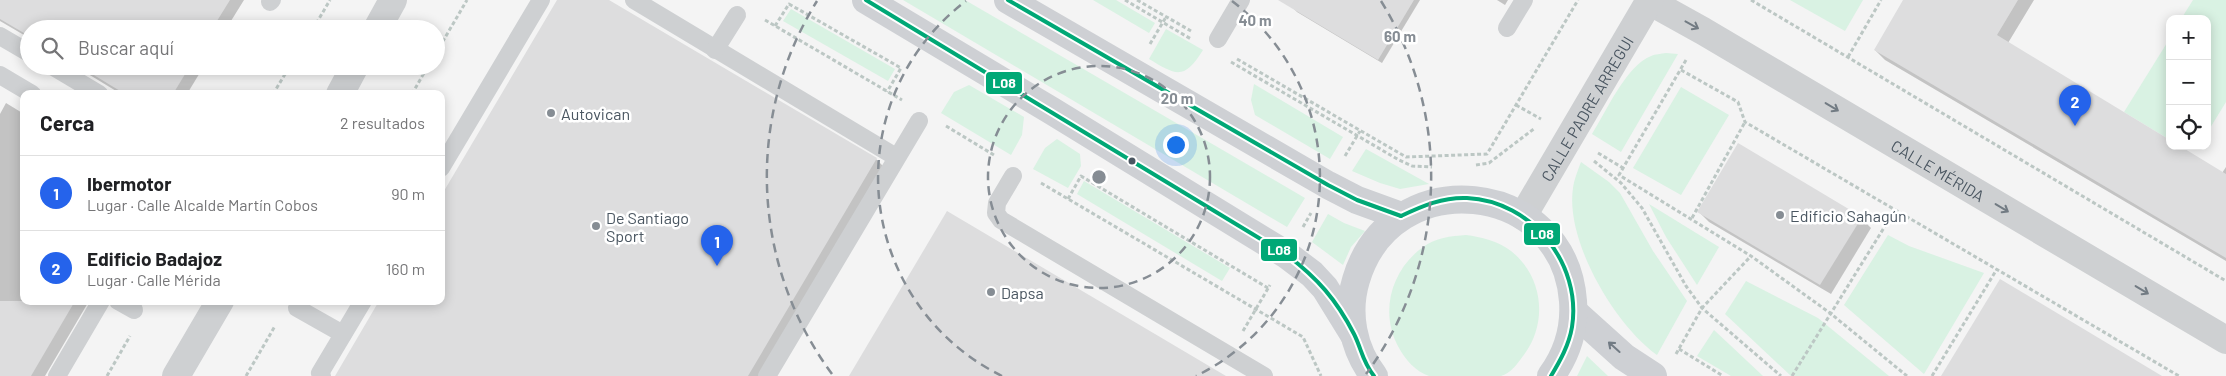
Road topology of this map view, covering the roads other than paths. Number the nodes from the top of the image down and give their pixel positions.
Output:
1 (393, 0) edge
2 (541, 0) edge
3 (634, 0) edge
4 (866, 0) edge
5 (1008, 0) edge
6 (1240, 0) edge
7 (1524, 0) edge
8 (1650, 1) edge
9 (738, 15) dead end
10 (382, 20) edge
11 (1507, 28) dead end
12 (0, 36) edge
13 (1218, 39) dead end
14 (20, 47) edge
15 (715, 50) junction
16 (0, 75) edge
17 (67, 75) edge
18 (350, 75) edge
19 (25, 90) edge
20 (92, 90) edge
21 (342, 90) edge
22 (918, 121) dead end
23 (896, 157) junction
24 (445, 161) edge
25 (1013, 176) dead end
26 (1401, 216) junction
27 (1523, 216) junction
28 (99, 305) edge
29 (125, 305) edge
30 (218, 305) edge
31 (360, 305) edge
32 (297, 308) dead end
33 (134, 310) dead end
34 (1574, 312) junction
35 (343, 334) junction
36 (1354, 335) junction
37 (2226, 340) edge
38 (57, 376) edge
39 (176, 376) edge
40 (322, 376) edge
41 (767, 376) edge
42 (1264, 376) edge
43 (1374, 376) edge
44 (1551, 376) edge
45 (1653, 376) edge

1 - 10 street
2 - 24 lane
3 - 15 lane
4 - 36 main road
5 - 26 main road
6 - 13 lane
7 - 11 lane
8 - 27 street, CALLE PADRE ARREGUI
8 -> 37 street, CALLE MÉRIDA
9 - 15 lane
12 - 14 lane
15 - 23 lane
16 - 19 lane
17 - 20 lane
18 - 21 street
22 - 23 lane
23 - 41 lane
25 - 42 lane
26 - 27 main road
26 - 36 main road
27 - 34 main road
28 - 38 lane
29 - 33 lane
30 - 39 street
31 - 35 lane
32 - 35 lane
34 - 44 main road
45 -> 34 main road
35 - 40 lane
36 - 43 main road

